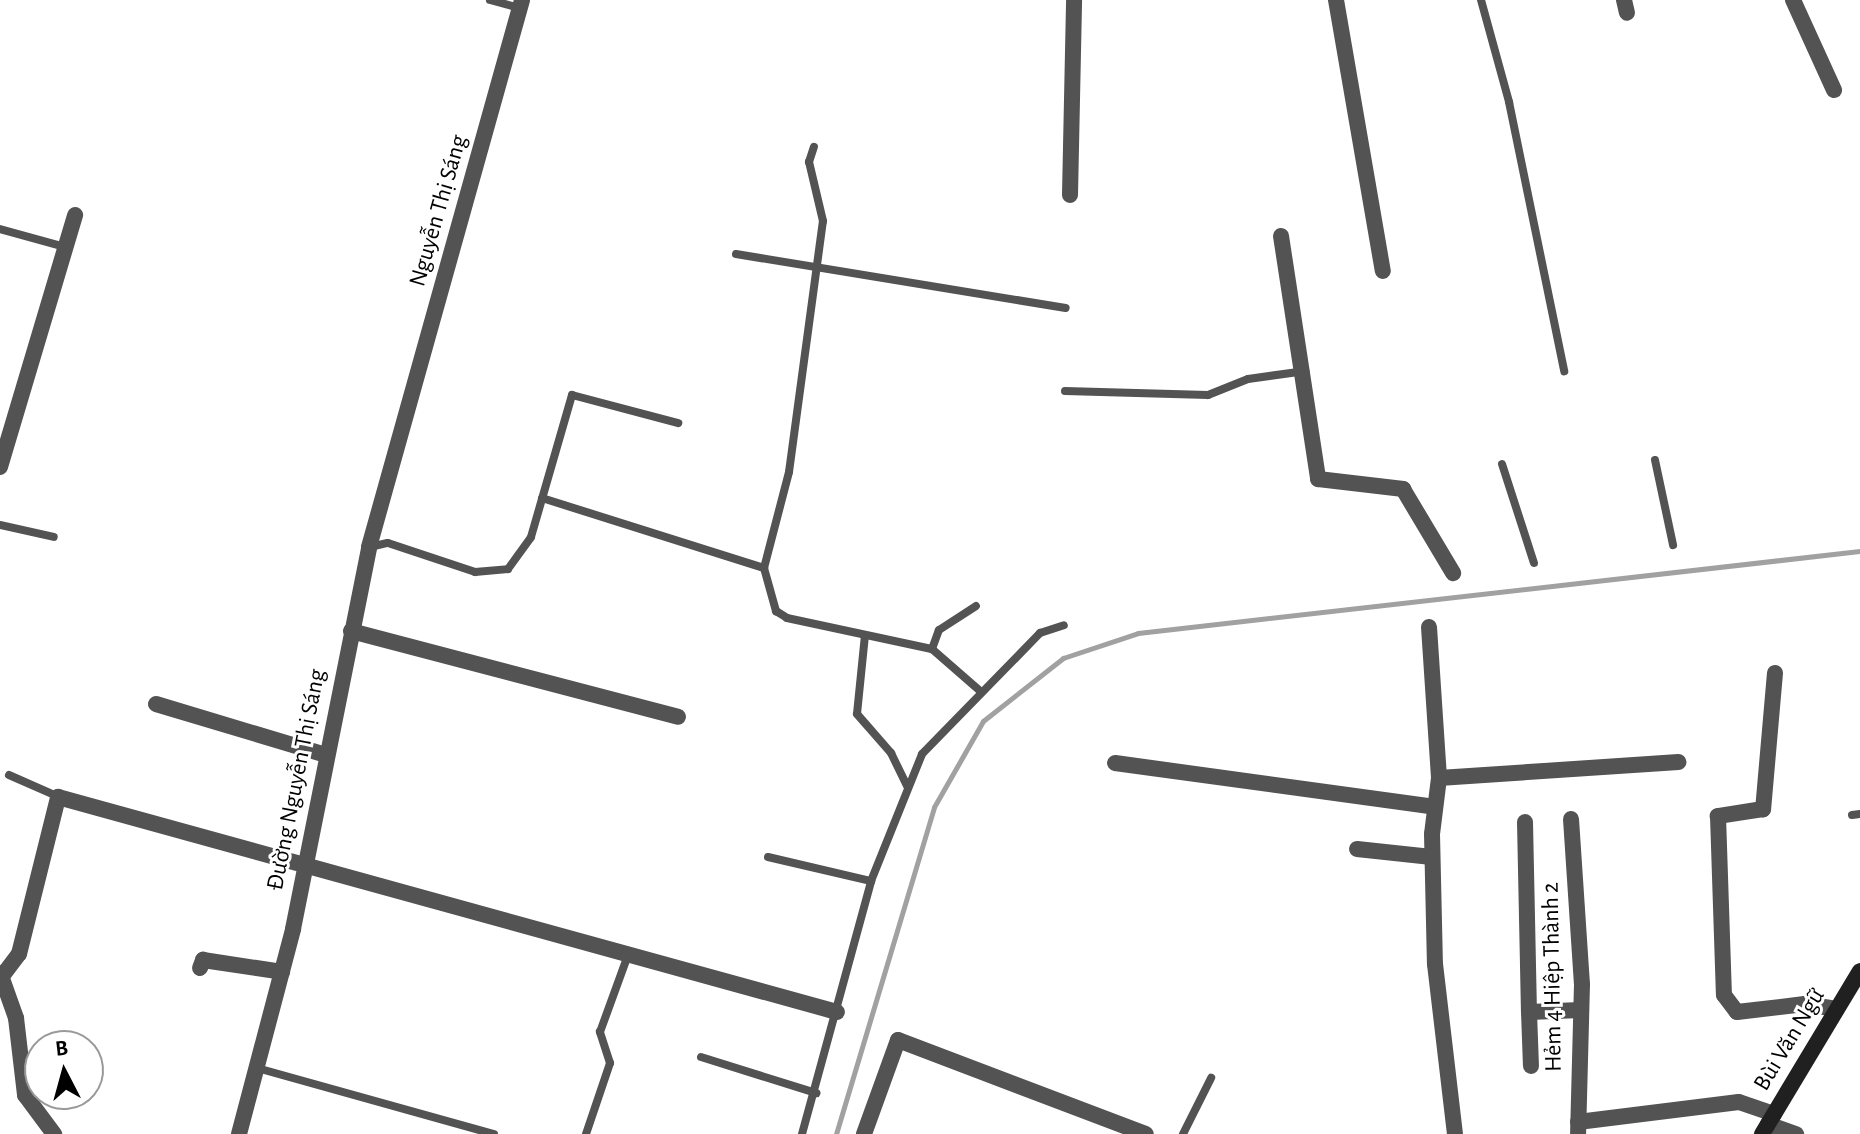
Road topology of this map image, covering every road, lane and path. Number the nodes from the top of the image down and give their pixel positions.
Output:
1 (490, 0) edge
2 (1074, 0) edge
3 (1336, 0) edge
4 (1481, 0) edge
5 (1793, 0) edge
6 (521, 4) edge
7 (1834, 90) dead end
8 (814, 147) dead end
9 (1070, 195) dead end
10 (75, 215) dead end
11 (0, 229) edge
12 (1281, 236) dead end
13 (66, 248) junction
14 (736, 254) dead end
15 (811, 271) junction
16 (1383, 271) dead end
17 (1066, 308) dead end
18 (1306, 371) junction
19 (1564, 371) dead end
20 (1065, 391) dead end
21 (678, 423) dead end
22 (401, 435) joint
23 (1655, 460) dead end
24 (1502, 464) dead end
25 (0, 465) edge
26 (542, 498) junction
27 (0, 525) edge
28 (54, 537) dead end
29 (1673, 545) dead end
30 (369, 547) junction
31 (1534, 563) dead end
32 (764, 568) junction
33 (1453, 573) dead end
34 (976, 606) dead end
35 (1064, 625) dead end
36 (1429, 627) dead end
37 (351, 631) junction
38 (865, 635) junction
39 (932, 649) junction
40 (1775, 673) dead end
41 (979, 690) junction
42 (156, 704) dead end
43 (678, 717) dead end
44 (326, 755) junction
45 (1678, 762) dead end
46 (1115, 763) dead end
47 (9, 775) dead end
48 (1439, 778) junction
49 (907, 786) junction
50 (58, 797) junction
51 (1435, 807) junction
52 (1571, 819) dead end
53 (1525, 822) dead end
54 (1357, 849) dead end
55 (768, 857) dead end
56 (1432, 857) junction
57 (306, 862) junction
58 (871, 881) junction
59 (628, 955) junction
60 (200, 968) dead end
61 (1860, 971) edge
62 (282, 972) junction
63 (2, 974) edge
64 (1837, 1009) junction
65 (1581, 1010) junction
66 (837, 1012) junction
67 (1529, 1012) junction
68 (701, 1057) dead end
69 (1531, 1066) dead end
70 (256, 1067) junction
71 (1211, 1078) dead end
72 (816, 1093) junction
73 (1768, 1124) edge
74 (1578, 1128) edge
75 (54, 1134) edge
76 (239, 1134) edge
77 (494, 1134) edge
78 (586, 1134) edge
79 (802, 1134) edge
80 (864, 1134) edge
81 (1146, 1134) edge
82 (1183, 1134) edge
83 (1455, 1134) edge
84 (1796, 1134) edge

1 - 6 lane
2 - 9 street
3 - 16 street
4 - 19 lane
5 - 7 street
6 - 22 street, Nguyễn Thị Sáng
8 - 15 lane
10 - 13 street
11 - 13 lane
12 - 18 street
13 - 25 street
14 - 15 lane
15 - 17 lane
15 - 32 lane
18 - 20 lane
18 - 33 street
21 - 26 lane
22 - 30 street, Đường Nguyễn Thị Sáng
23 - 29 lane
24 - 31 lane
26 - 30 lane
26 - 32 lane
27 - 28 lane
30 - 37 street, Đường Nguyễn Thị Sáng
32 - 38 lane
34 - 39 lane
35 - 41 lane
36 - 48 street
37 - 43 street
37 - 44 street, Đường Nguyễn Thị Sáng
38 - 39 lane
38 - 49 lane
39 - 41 lane
40 - 64 street
41 - 49 lane
42 - 44 street
44 - 57 street, Đường Nguyễn Thị Sáng
45 - 48 street
46 - 51 street
47 - 50 lane
48 - 51 street
49 - 58 lane
50 - 57 street
50 - 63 street
51 - 56 street
52 - 65 street, Hẻm 4 Hiệp Thành 2
53 - 67 street
54 - 56 street
55 - 58 lane
56 - 83 street
57 - 59 street
57 - 62 street, Đường Nguyễn Thị Sáng
58 - 66 lane
59 - 66 street
59 - 78 lane
60 - 62 street
61 - 64 main road, Bùi Văn Ngữ
62 - 70 street, Đường Nguyễn Thị Sáng
63 - 75 street
64 - 73 main road, Bùi Văn Ngữ
65 - 67 street
65 - 74 street, Hẻm 4 Hiệp Thành 2
66 - 72 lane
67 - 69 street
68 - 72 lane
70 - 76 street, Đường Nguyễn Thị Sáng
70 - 77 lane
71 - 82 lane
72 - 79 lane
73 - 74 street
73 - 84 street
80 - 81 street

